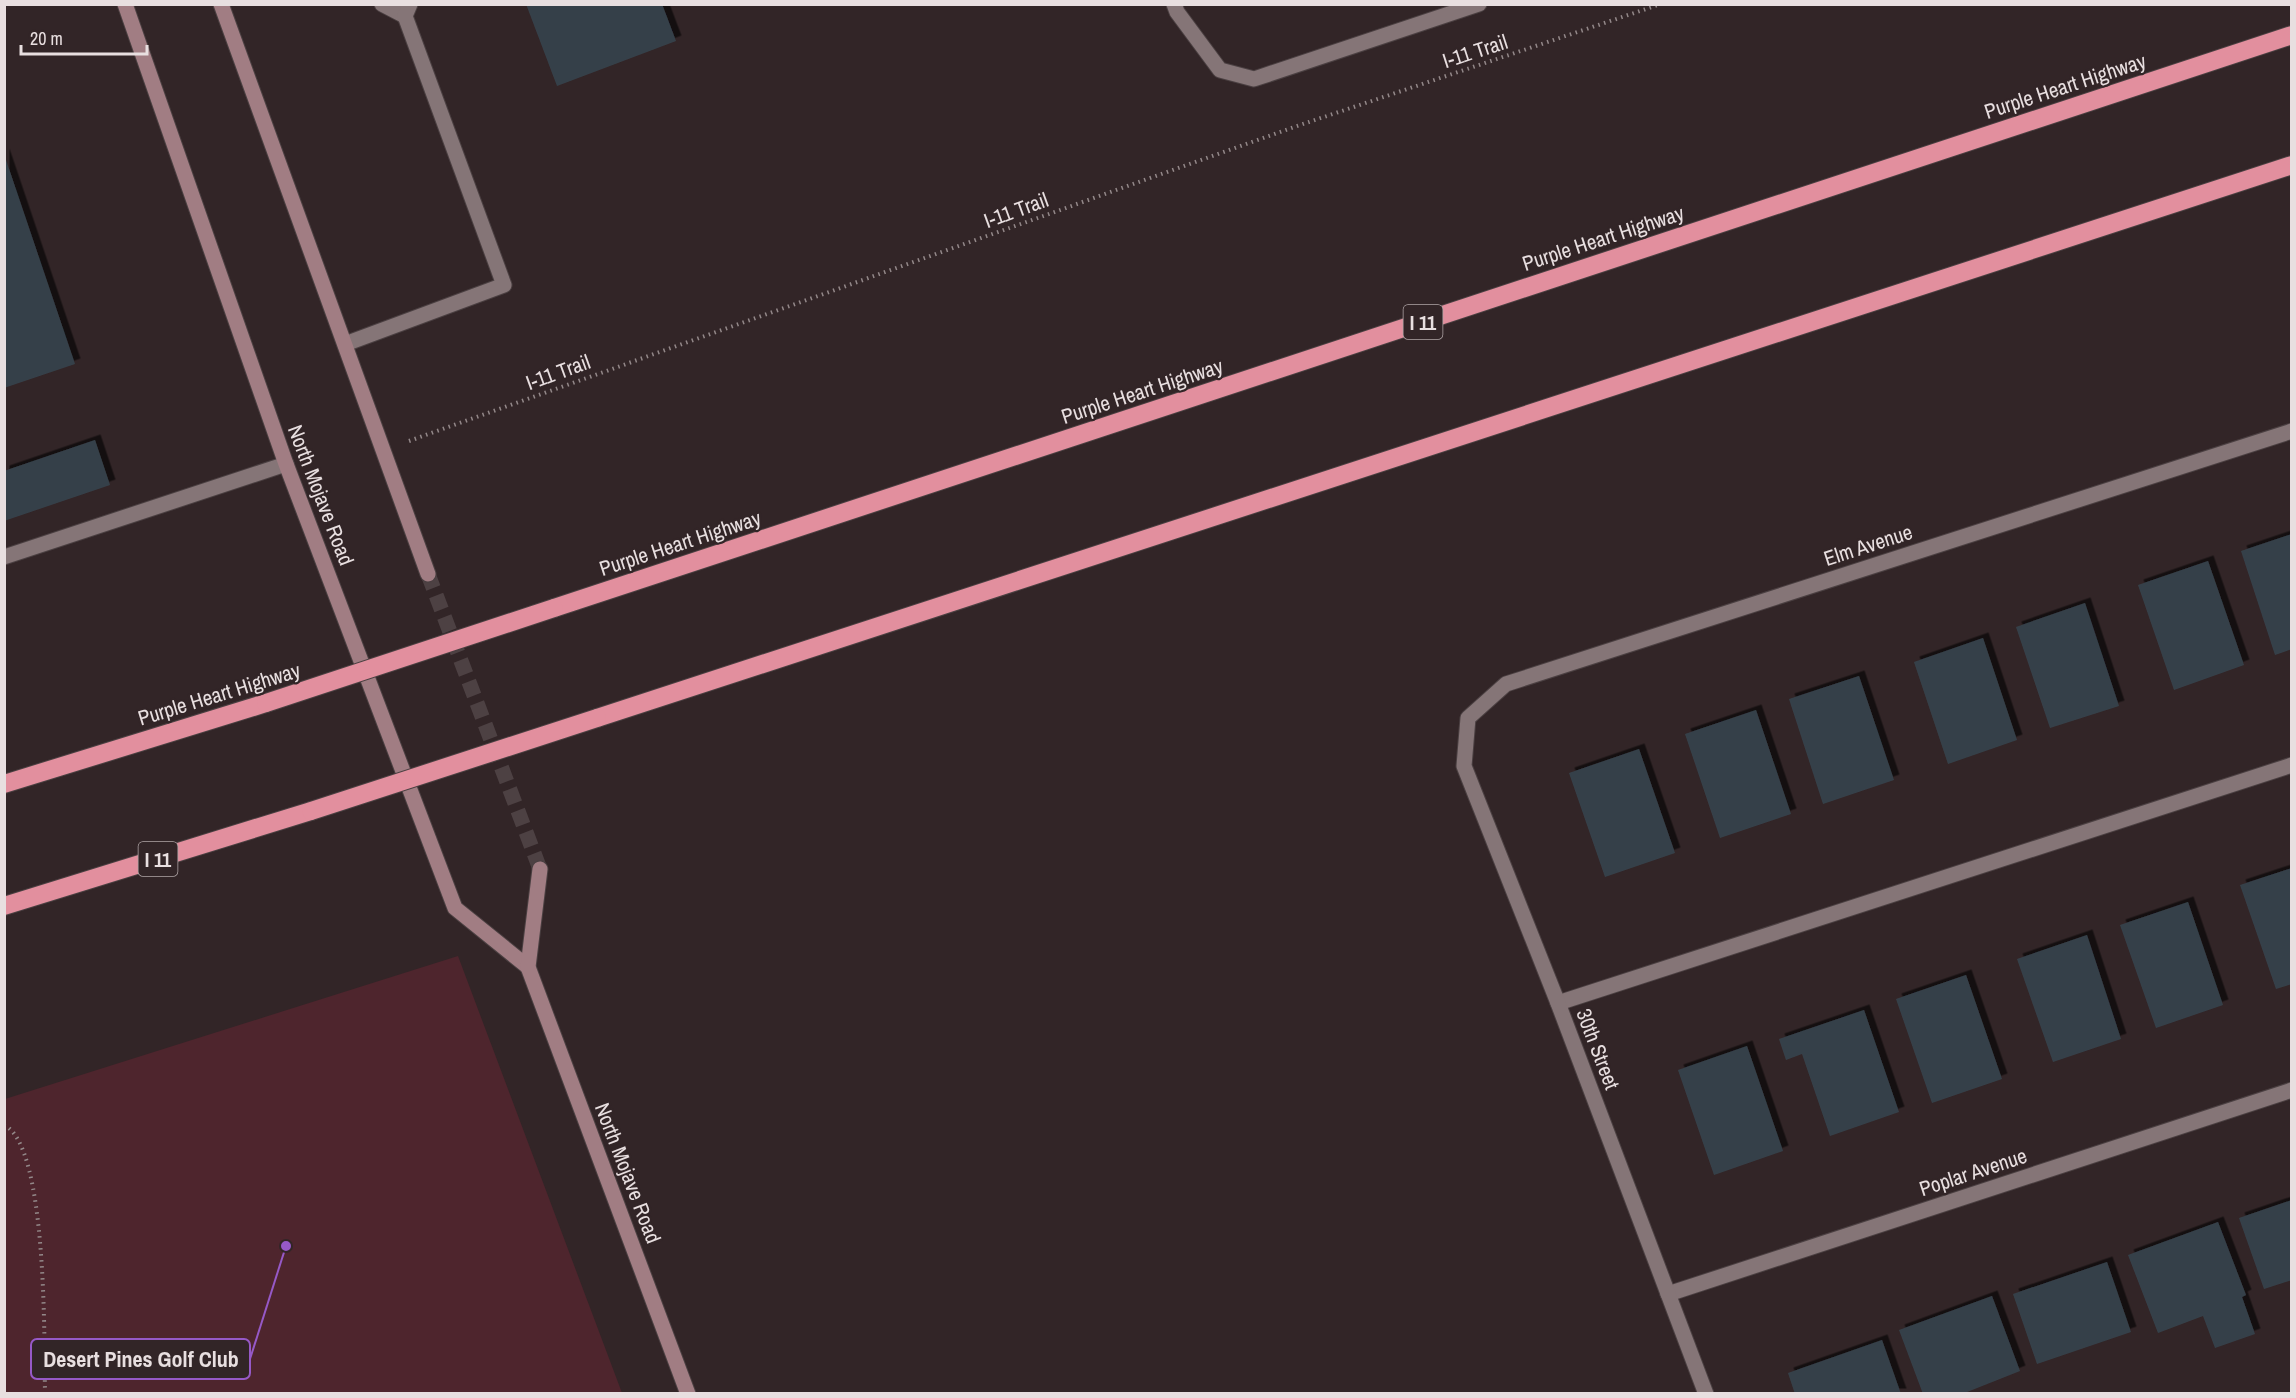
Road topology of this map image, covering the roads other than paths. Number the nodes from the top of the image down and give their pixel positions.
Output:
1 (125, 4) edge
2 (221, 4) edge
3 (382, 4) edge
4 (1174, 4) edge
5 (1479, 4) edge
6 (408, 10) edge
7 (2292, 35) edge
8 (2292, 165) edge
9 (345, 344) junction
10 (2292, 431) edge
11 (286, 464) junction
12 (4, 558) edge
13 (428, 574) tunnel mouth
14 (1468, 718) joint
15 (2292, 765) edge
16 (4, 784) edge
17 (540, 869) tunnel mouth
18 (4, 906) edge
19 (528, 967) junction
20 (1558, 1003) junction
21 (2292, 1090) edge
22 (1668, 1294) junction
23 (688, 1394) edge
24 (1706, 1394) edge

1 - 11 street, North Mojave Road
2 - 9 street
3 - 6 street
4 - 5 street
6 - 9 street
7 - 16 highway, Purple Heart Highway / I 11, bridge
8 - 18 highway, I 11, bridge
9 - 13 street
10 - 14 street, Elm Avenue
11 - 12 street
11 - 19 street, North Mojave Road
14 - 20 street, 30th Street
15 - 20 street
17 - 19 street, North Mojave Road
19 - 23 street, North Mojave Road
20 - 22 street, 30th Street
21 - 22 street, Poplar Avenue
22 - 24 street, 30th Street

